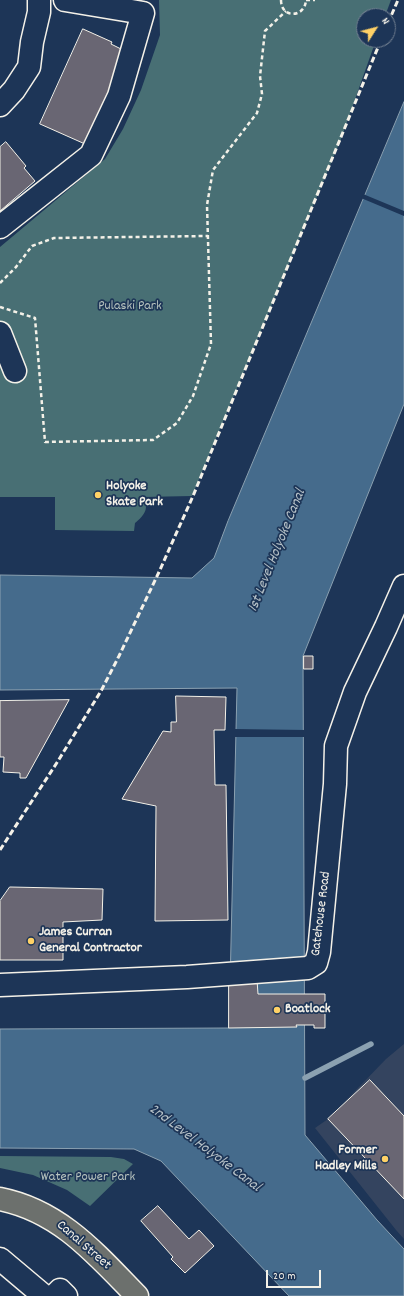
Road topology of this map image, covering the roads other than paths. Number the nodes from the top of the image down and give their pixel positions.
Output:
1 (39, 0) edge
2 (65, 0) edge
3 (143, 6) edge
4 (0, 105) edge
5 (0, 227) edge
6 (0, 333) edge
7 (14, 371) dead end
8 (404, 586) edge
9 (0, 985) edge
10 (0, 1199) edge
11 (0, 1259) edge
12 (44, 1296) edge
13 (54, 1296) edge
14 (66, 1296) edge
15 (137, 1296) edge

1 - 4 street
2 - 3 street
3 - 5 street
6 - 7 street
8 - 9 street, Gatehouse Road
10 - 15 main road, Canal Street
11 - 12 street
13 - 14 street

